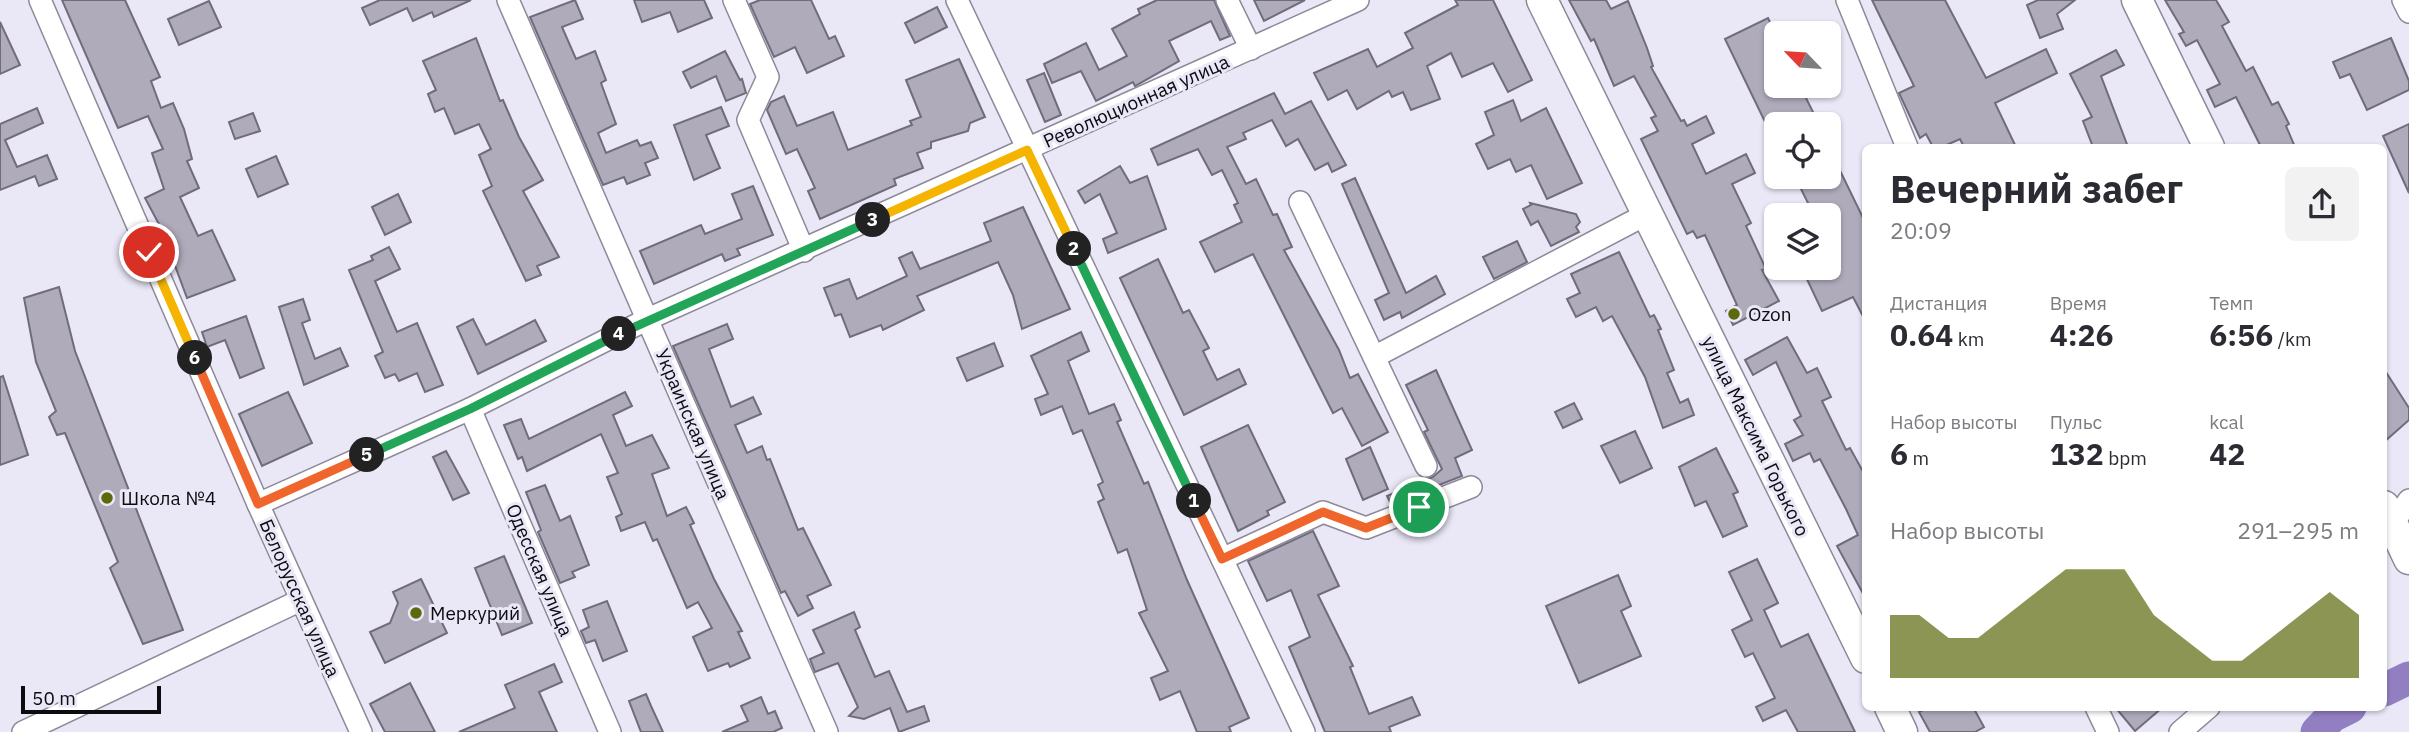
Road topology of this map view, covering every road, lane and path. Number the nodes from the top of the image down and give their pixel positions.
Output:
1 (40, 0) edge
2 (508, 0) edge
3 (734, 0) edge
4 (957, 0) edge
5 (1227, 0) edge
6 (1358, 0) edge
7 (1542, 0) edge
8 (1847, 0) edge
9 (2137, 0) edge
10 (2403, 0) edge
11 (2409, 12) edge
12 (1251, 49) junction
13 (1906, 144) edge
14 (2208, 144) edge
15 (1027, 150) junction
16 (1300, 202) dead end
17 (1647, 214) junction
18 (804, 251) junction
19 (648, 320) junction
20 (1374, 357) junction
21 (470, 409) junction
22 (1426, 466) dead end
23 (1471, 486) dead end
24 (258, 504) junction
25 (2392, 517) edge
26 (1222, 559) junction
27 (2409, 559) edge
28 (301, 600) junction
29 (1862, 650) edge
30 (1892, 711) edge
31 (2098, 711) edge
32 (2204, 711) edge
33 (23, 732) edge
34 (361, 732) edge
35 (610, 732) edge
36 (827, 732) edge
37 (1304, 732) edge
38 (1902, 732) edge
39 (2108, 732) edge
40 (2179, 732) edge

1 - 24 street, Белорусская улица
2 - 19 street, Украинская улица
3 - 18 street
4 - 15 street
5 - 12 street, Революционная улица
6 - 12 street, Революционная улица
7 - 17 main road, улица Максима Горького
8 - 13 street
9 - 14 main road
10 - 11 street
12 - 15 street, Революционная улица
15 - 18 street, Революционная улица
15 - 26 street
16 - 20 street
17 - 20 street
17 - 29 main road, улица Максима Горького
18 - 19 street, Революционная улица
19 - 21 street, Революционная улица
19 - 36 street, Украинская улица
20 - 22 street
21 - 24 street, Революционная улица
21 - 35 street, Одесская улица
23 - 26 street
24 - 28 street, Белорусская улица
25 - 27 main road
26 - 37 street
28 - 33 street
28 - 34 street, Белорусская улица
30 - 38 main road
31 - 39 street
32 - 40 street

